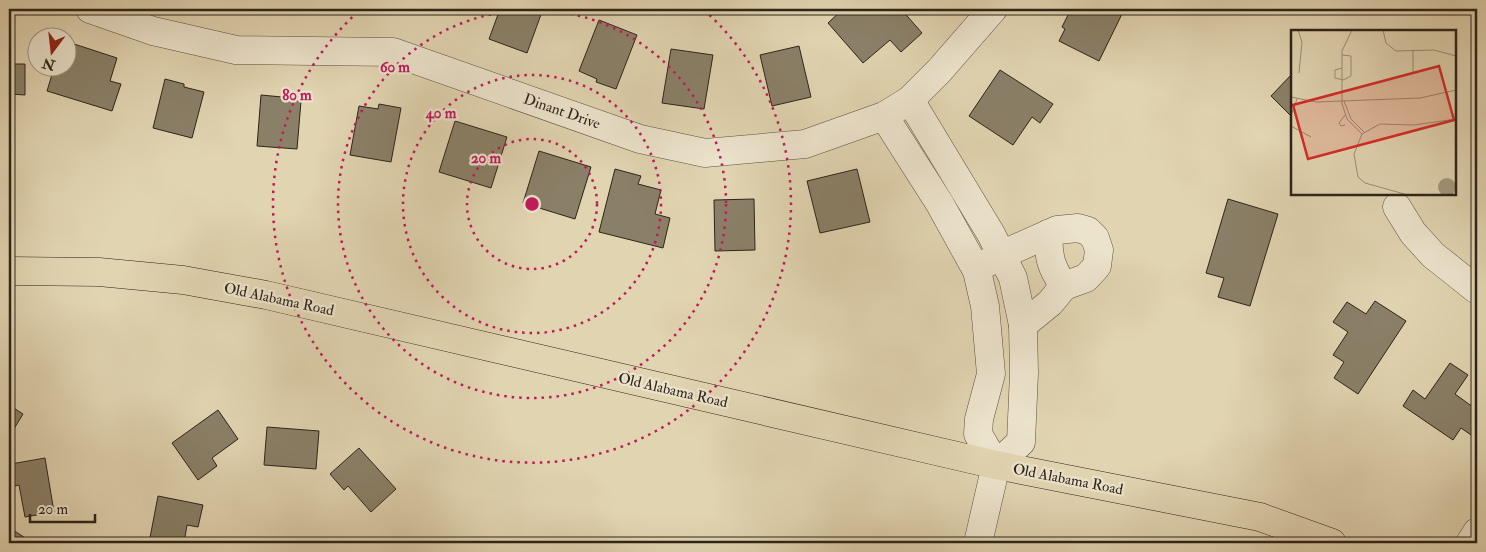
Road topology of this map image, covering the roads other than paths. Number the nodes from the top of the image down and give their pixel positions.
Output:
1 (90, 9) edge
2 (993, 9) edge
3 (910, 100) junction
4 (884, 116) junction
5 (1398, 207) dead end
6 (1048, 234) junction
7 (1001, 255) junction
8 (9, 271) edge
9 (977, 272) junction
10 (1064, 286) junction
11 (1477, 290) edge
12 (1024, 325) junction
13 (1024, 373) junction
14 (991, 374) junction
15 (996, 465) junction
16 (1477, 532) edge
17 (978, 543) edge
18 (1332, 543) edge
19 (1470, 543) edge

1 - 4 street, Dinant Drive
2 - 3 street, Dinant Drive
3 - 4 street, Dinant Drive
3 - 7 street
4 - 9 street
5 - 11 street
6 - 7 street
6 - 10 street
6 - 10 street
7 - 9 street
7 - 12 street
8 - 15 main road, Old Alabama Road
9 - 14 street
10 - 12 street
12 - 13 street
13 - 14 street
13 - 15 street
14 - 15 street
15 - 17 street
15 - 18 main road, Old Alabama Road
16 - 19 street

